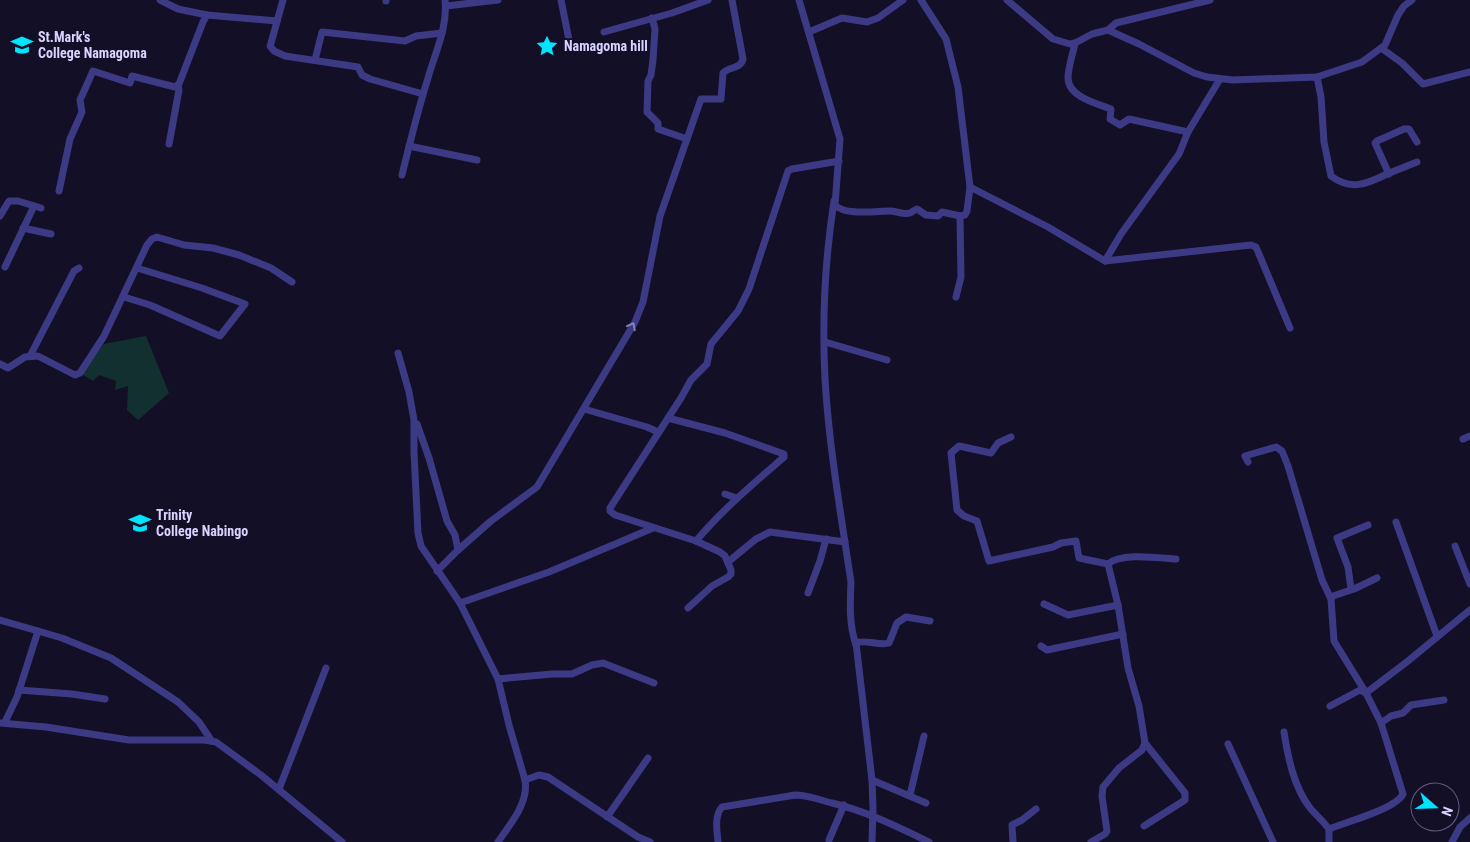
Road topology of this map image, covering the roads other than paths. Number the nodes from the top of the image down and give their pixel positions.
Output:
1 (160, 0) edge
2 (283, 0) edge
3 (498, 0) edge
4 (561, 0) edge
5 (708, 0) edge
6 (732, 0) edge
7 (799, 0) edge
8 (903, 0) edge
9 (921, 0) edge
10 (1007, 0) edge
11 (1210, 0) edge
12 (1412, 0) edge
13 (446, 3) edge
14 (207, 15) junction
15 (652, 18) junction
16 (277, 22) junction
17 (1108, 30) junction
18 (604, 32) dead end
19 (809, 32) junction
20 (442, 33) junction
21 (1075, 43) junction
22 (570, 45) dead end
23 (1381, 48) junction
24 (315, 60) junction
25 (1470, 72) edge
26 (1317, 77) junction
27 (1220, 79) junction
28 (178, 85) junction
29 (423, 94) junction
30 (1188, 132) junction
31 (687, 139) junction
32 (1417, 142) dead end
33 (169, 144) dead end
34 (409, 146) junction
35 (477, 160) dead end
36 (839, 161) junction
37 (1416, 162) dead end
38 (1389, 174) junction
39 (402, 175) dead end
40 (837, 181) junction
41 (970, 187) junction
42 (59, 190) dead end
43 (0, 216) edge
44 (960, 216) junction
45 (23, 228) junction
46 (51, 234) dead end
47 (1105, 261) junction
48 (4, 267) dead end
49 (79, 268) dead end
50 (137, 268) junction
51 (292, 282) dead end
52 (124, 297) junction
53 (956, 297) dead end
54 (1290, 328) dead end
55 (825, 342) junction
56 (398, 353) dead end
57 (30, 356) junction
58 (887, 360) dead end
59 (0, 364) edge
60 (412, 409) junction
61 (584, 409) junction
62 (668, 418) junction
63 (658, 432) junction
64 (1011, 436) dead end
65 (1248, 462) dead end
66 (726, 494) dead end
67 (736, 498) junction
68 (1396, 522) dead end
69 (1368, 525) dead end
70 (653, 528) junction
71 (826, 539) junction
72 (696, 541) junction
73 (845, 542) junction
74 (1455, 546) dead end
75 (458, 550) junction
76 (1176, 560) dead end
77 (728, 562) junction
78 (1108, 564) junction
79 (437, 571) junction
80 (1376, 578) dead end
81 (1470, 584) edge
82 (1351, 590) junction
83 (808, 593) dead end
84 (1331, 599) junction
85 (460, 603) junction
86 (1044, 604) dead end
87 (1118, 605) junction
88 (688, 608) dead end
89 (1470, 610) edge
90 (0, 620) edge
91 (930, 621) dead end
92 (38, 631) junction
93 (1123, 634) junction
94 (1437, 636) junction
95 (856, 645) junction
96 (1041, 646) dead end
97 (326, 668) dead end
98 (498, 679) junction
99 (654, 683) dead end
100 (19, 690) junction
101 (1366, 693) junction
102 (105, 699) dead end
103 (1444, 700) dead end
104 (1330, 706) dead end
105 (1381, 722) junction
106 (3, 723) edge
107 (1284, 732) dead end
108 (924, 736) dead end
109 (211, 740) junction
110 (1146, 743) junction
111 (1228, 744) dead end
112 (648, 758) dead end
113 (525, 780) junction
114 (872, 780) junction
115 (279, 789) junction
116 (910, 795) junction
117 (926, 803) dead end
118 (844, 805) junction
119 (1036, 809) dead end
120 (873, 816) junction
121 (607, 817) junction
122 (1470, 818) edge
123 (1144, 826) dead end
124 (1329, 829) junction
125 (637, 840) edge
126 (830, 840) dead end
127 (342, 842) edge
128 (498, 842) edge
129 (650, 842) edge
130 (718, 842) edge
131 (872, 842) edge
132 (929, 842) edge
133 (1013, 842) edge
134 (1091, 842) edge
135 (1273, 842) edge
136 (1329, 842) edge
137 (1452, 842) edge

1 - 14 street
2 - 16 street
3 - 13 street
4 - 22 street
5 - 15 street
6 - 31 street
7 - 19 street
8 - 19 street
9 - 41 street
10 - 21 street
11 - 17 street
12 - 23 street
13 - 20 street
14 - 16 street
14 - 28 street
15 - 18 street
15 - 31 street
16 - 24 street
17 - 21 street
17 - 27 street
19 - 36 street
20 - 24 street
20 - 29 street
21 - 30 street
23 - 25 street
23 - 26 street
24 - 29 street
26 - 27 street
26 - 38 street
27 - 30 street
28 - 33 street
28 - 42 street
29 - 34 street
30 - 47 street
61 -> 31 street
32 - 38 street
34 - 35 street
34 - 39 street
36 - 40 street
36 - 62 street
37 - 38 street
40 - 44 street
40 - 55 street
41 - 44 street
41 - 47 street
43 - 45 street
44 - 53 street
45 - 46 street
45 - 48 street
47 - 54 street
49 - 57 street
50 - 51 street
50 - 52 street
50 - 52 street
52 - 57 street
55 - 58 street
55 - 73 street
56 - 60 street
57 - 59 street
60 - 75 street
60 - 79 street
61 - 63 street
61 - 75 street
62 - 63 street
62 - 67 street
63 - 70 street
64 - 78 street
65 - 84 street
66 - 67 street
67 - 72 street
68 - 94 street
69 - 82 street
70 - 72 street
70 - 85 street
71 - 73 street
71 - 77 street
71 - 83 street
72 - 77 street
73 - 95 street
74 - 81 street
75 - 79 street
76 - 78 street
77 - 88 street
78 - 87 street
79 - 85 street
80 - 82 street
82 - 84 street
84 - 101 street
85 - 98 street
86 - 87 street
87 - 93 street
89 - 94 street
90 - 92 street
91 - 95 street
92 - 100 street
92 - 109 street
93 - 96 street
93 - 110 street
94 - 101 street
95 - 114 street
97 - 115 street
98 - 99 street
98 - 113 street
100 - 102 street
100 - 106 street
101 - 104 street
101 - 105 street
103 - 105 street
105 - 124 street
106 - 109 street
107 - 124 street
108 - 116 street
109 - 115 street
110 - 123 street
110 - 134 street
111 - 135 street
112 - 121 street
113 - 121 street
113 - 128 street
114 - 116 street
114 - 120 street
115 - 127 street
116 - 117 street
118 - 120 street
118 - 126 street
118 - 130 street
119 - 133 street
120 - 131 street
120 - 132 street
121 - 125 street
122 - 137 street
124 - 136 street
125 - 129 street

